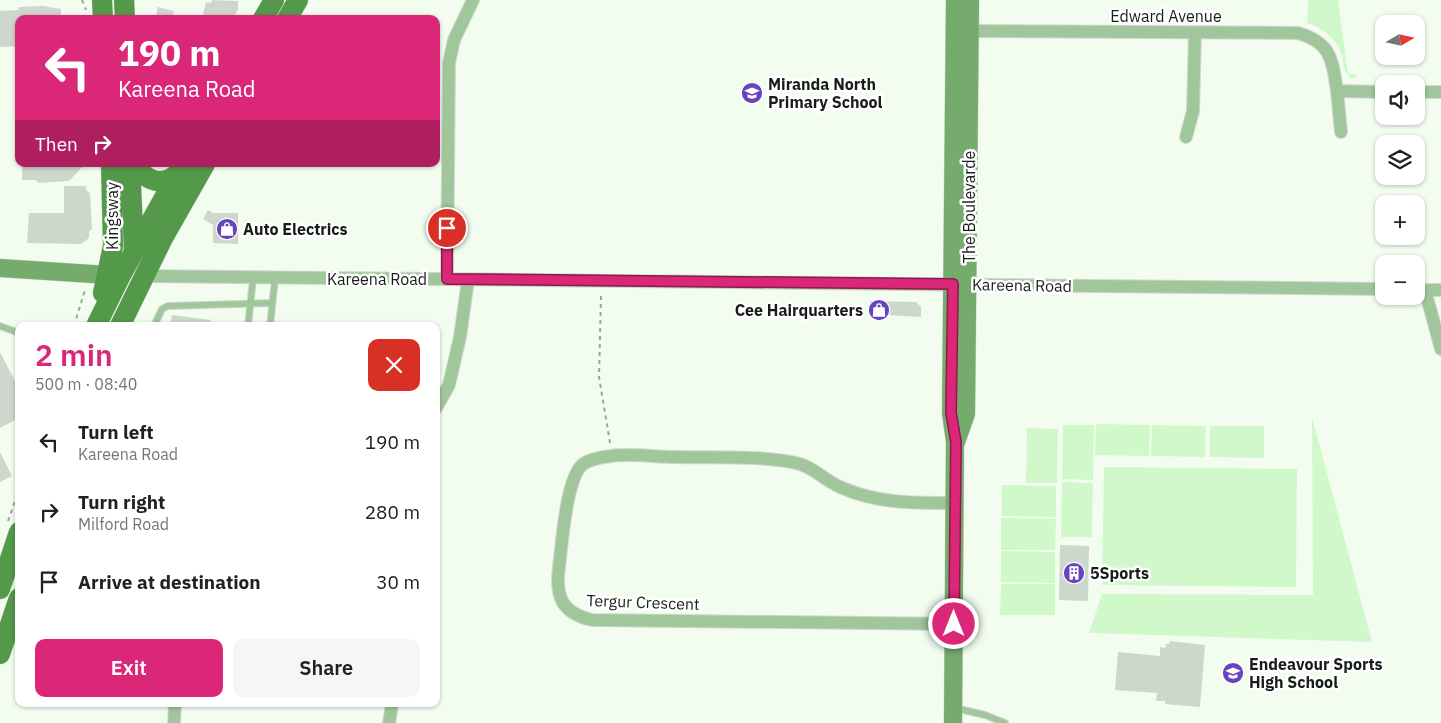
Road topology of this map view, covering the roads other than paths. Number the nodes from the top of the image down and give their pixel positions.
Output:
1 (102, 0) edge
2 (124, 0) edge
3 (274, 0) edge
4 (298, 0) edge
5 (473, 0) edge
6 (955, 0) edge
7 (970, 0) edge
8 (103, 15) edge
9 (125, 15) edge
10 (265, 15) edge
11 (289, 15) edge
12 (962, 31) junction
13 (1195, 33) junction
14 (1337, 91) junction
15 (1375, 92) edge
16 (1425, 92) edge
17 (1441, 92) edge
18 (1341, 132) dead end
19 (1186, 137) dead end
20 (111, 167) edge
21 (130, 167) edge
22 (138, 167) edge
23 (203, 167) edge
24 (181, 169) edge
25 (134, 253) junction
26 (0, 268) edge
27 (126, 276) junction
28 (253, 279) junction
29 (275, 279) junction
30 (447, 279) junction
31 (468, 280) junction
32 (961, 284) junction
33 (1375, 289) edge
34 (1425, 290) edge
35 (1441, 290) edge
36 (1425, 302) edge
37 (272, 303) junction
38 (250, 304) junction
39 (97, 322) edge
40 (120, 322) edge
41 (156, 322) edge
42 (248, 322) edge
43 (270, 322) edge
44 (0, 326) edge
45 (15, 332) edge
46 (1441, 349) edge
47 (440, 401) edge
48 (955, 503) junction
49 (12, 529) edge
50 (0, 588) edge
51 (15, 610) edge
52 (954, 624) junction
53 (0, 654) edge
54 (174, 707) edge
55 (392, 707) edge
56 (953, 715) edge
57 (174, 723) edge
58 (389, 723) edge
59 (1005, 723) edge

1 - 8 main road
2 - 9 main road
3 - 10 main road
4 - 11 main road
5 - 30 street
6 - 12 main road, The Boulevarde
7 - 12 main road, The Boulevarde
12 - 13 street, Edward Avenue
12 - 32 main road, The Boulevarde
13 - 14 street, Edward Avenue
13 - 19 street
14 - 15 street
14 - 18 street, Edward Avenue
16 - 17 street
20 - 27 main road, Kingsway
21 - 25 main road, Kingsway
22 - 24 main road
23 - 27 main road
24 - 25 main road
25 - 27 main road
26 - 27 main road, Kareena Road
27 - 28 street, Kareena Road
27 - 39 main road, Kingsway
27 - 40 main road, Kingsway
28 - 29 street, Kareena Road
28 - 38 lane
29 - 30 street, Kareena Road
29 - 37 lane
30 - 31 street, Kareena Road
31 - 32 street, Kareena Road
31 - 47 street
32 - 33 street, Kareena Road
32 - 48 main road, The Boulevarde
34 - 35 street
36 - 46 street
37 - 38 lane
37 - 43 lane
38 - 41 lane
38 - 42 lane
44 - 45 lane
48 - 52 main road, The Boulevarde
48 - 52 street, Tergur Crescent
49 - 50 main road
51 - 53 main road
52 - 56 main road, The Boulevarde
54 - 57 street
55 - 58 street
56 - 59 lane

